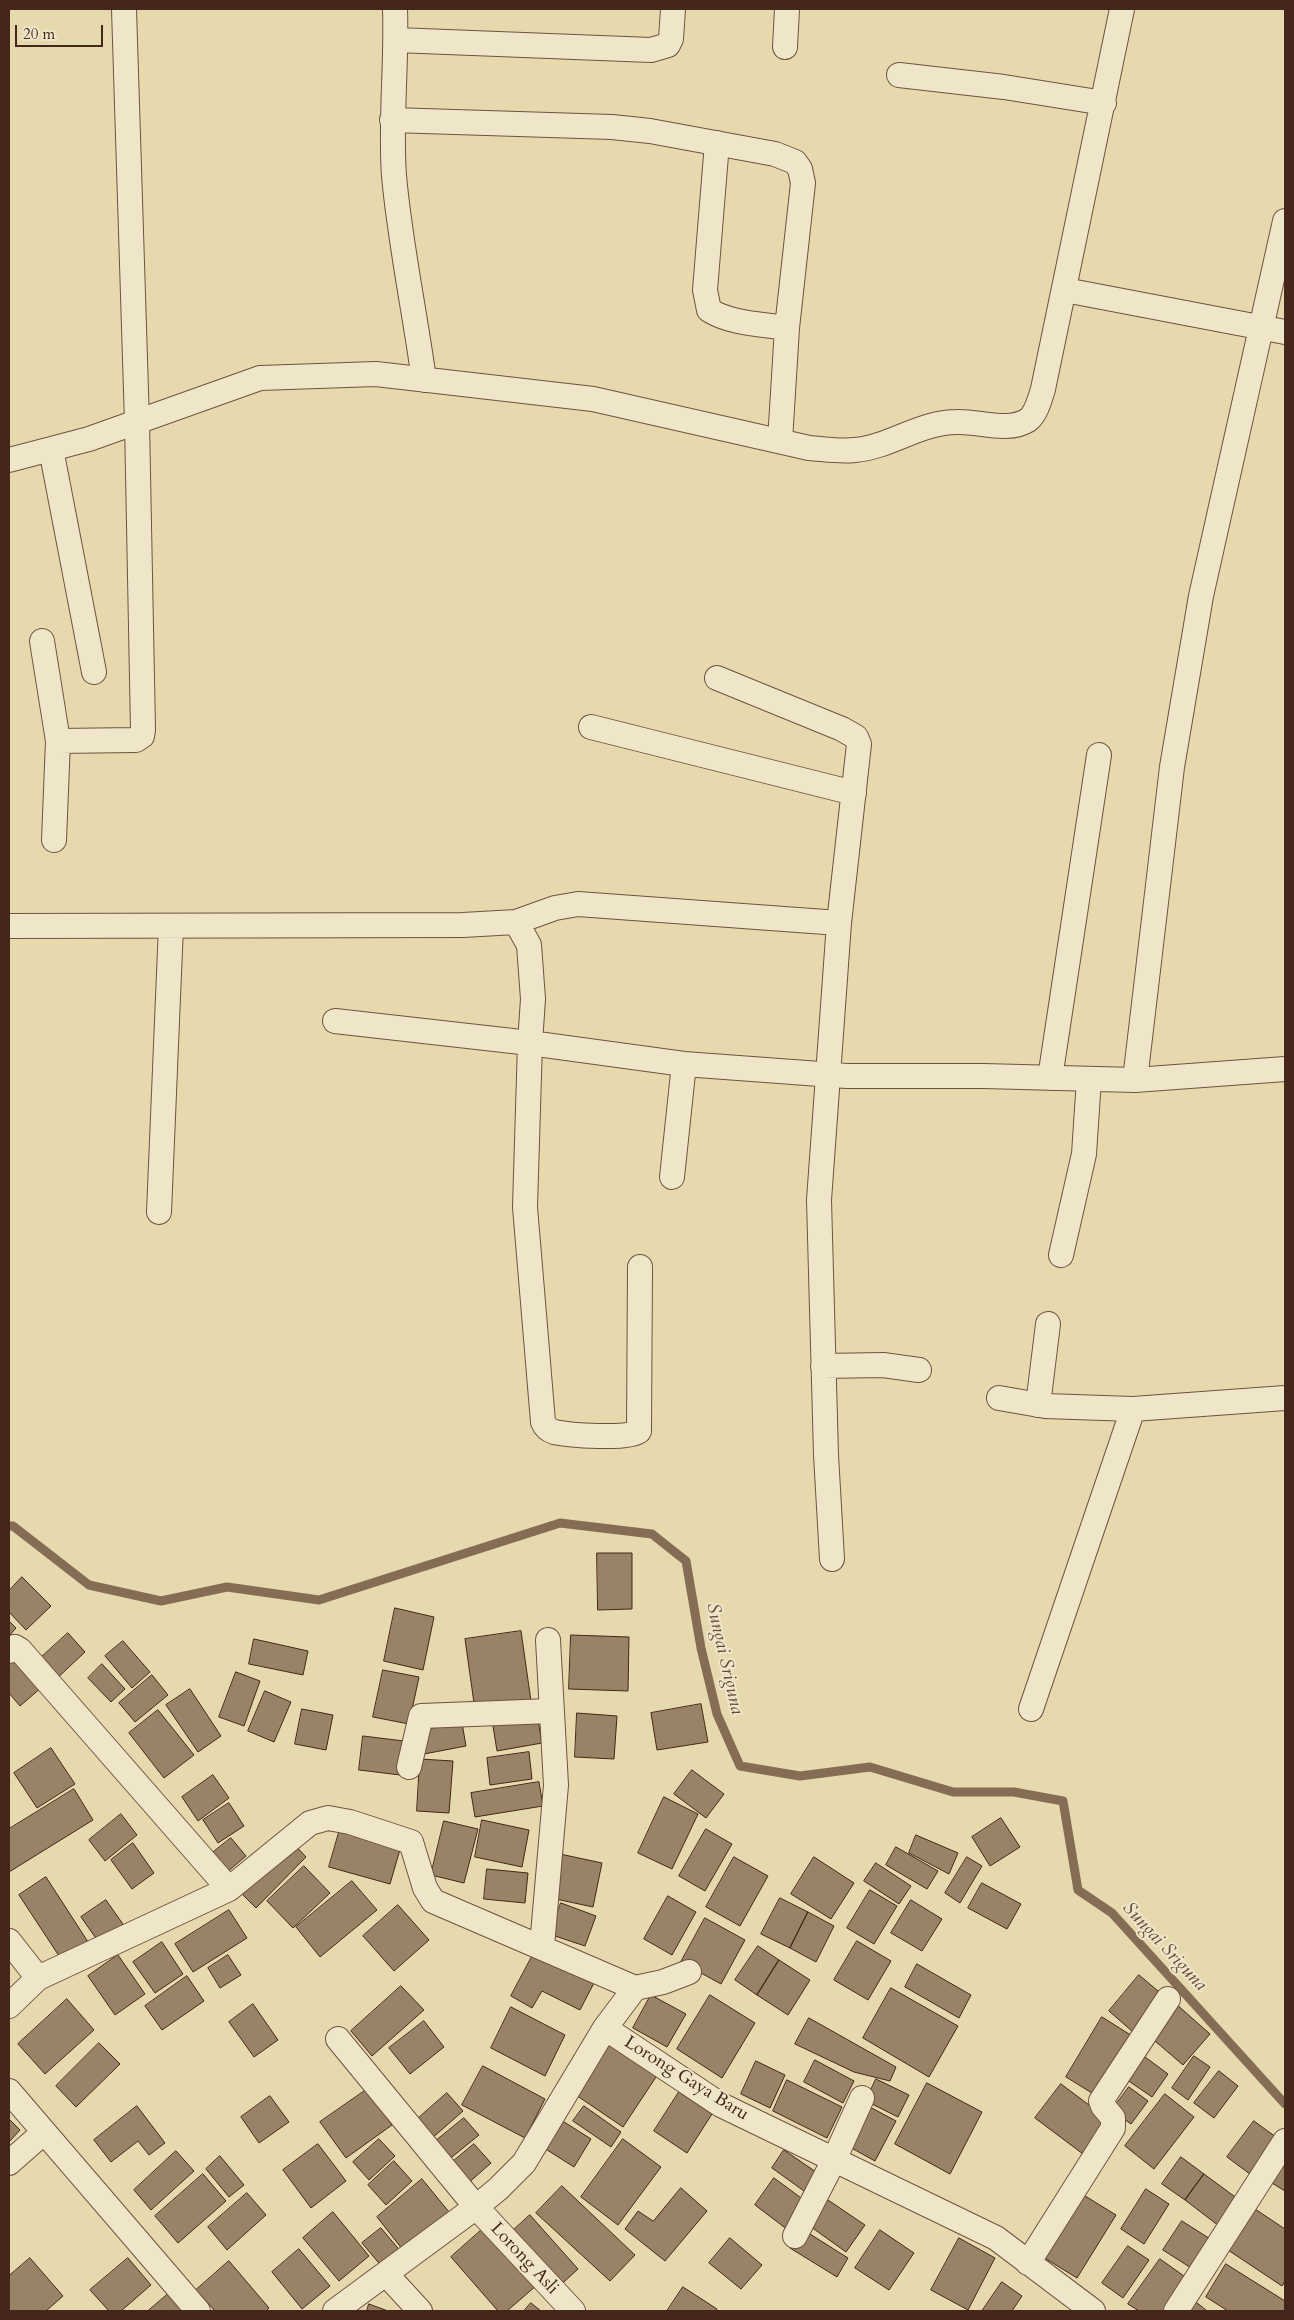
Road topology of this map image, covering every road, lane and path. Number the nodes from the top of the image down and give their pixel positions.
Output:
1 (124, 9) edge
2 (395, 9) edge
3 (673, 9) edge
4 (787, 9) edge
5 (1122, 9) edge
6 (396, 40) junction
7 (785, 47) dead end
8 (899, 75) dead end
9 (1104, 103) junction
10 (392, 120) junction
11 (717, 143) junction
12 (1285, 220) edge
13 (1065, 290) junction
14 (787, 328) junction
15 (1274, 330) edge
16 (424, 380) junction
17 (137, 422) junction
18 (780, 441) junction
19 (51, 449) junction
20 (9, 460) edge
21 (42, 641) dead end
22 (94, 672) dead end
23 (717, 678) dead end
24 (591, 727) dead end
25 (58, 741) junction
26 (1098, 755) dead end
27 (854, 793) junction
28 (54, 840) dead end
29 (516, 922) junction
30 (838, 923) junction
31 (9, 926) edge
32 (171, 926) junction
33 (335, 1021) dead end
34 (530, 1043) junction
35 (684, 1064) junction
36 (1285, 1069) edge
37 (826, 1075) junction
38 (1050, 1078) junction
39 (1089, 1079) junction
40 (1135, 1080) junction
41 (672, 1177) dead end
42 (159, 1212) dead end
43 (1061, 1254) dead end
44 (640, 1267) dead end
45 (1048, 1324) dead end
46 (823, 1366) junction
47 (919, 1370) dead end
48 (999, 1398) dead end
49 (1285, 1398) edge
50 (1038, 1405) junction
51 (1133, 1408) junction
52 (832, 1559) dead end
53 (548, 1640) dead end
54 (9, 1651) edge
55 (1031, 1709) dead end
56 (551, 1710) junction
57 (409, 1767) dead end
58 (229, 1890) junction
59 (9, 1940) edge
60 (542, 1946) junction
61 (689, 1972) dead end
62 (38, 1978) junction
63 (635, 1988) junction
64 (1168, 1999) dead end
65 (9, 2006) edge
66 (605, 2028) junction
67 (338, 2038) dead end
68 (9, 2091) edge
69 (862, 2098) dead end
70 (44, 2133) junction
71 (1285, 2141) edge
72 (834, 2160) junction
73 (9, 2163) edge
74 (476, 2207) junction
75 (795, 2236) dead end
76 (1028, 2263) junction
77 (386, 2274) junction
78 (1082, 2308) edge
79 (198, 2311) edge
80 (335, 2311) edge
81 (420, 2311) edge
82 (572, 2311) edge
83 (1176, 2311) edge

1 - 17 street
2 - 6 street
3 - 6 street
4 - 7 street
5 - 9 street
6 - 10 street
8 - 9 street
9 - 13 street
10 - 11 street
10 - 16 street
11 - 14 street
11 - 14 street
12 - 15 street
13 - 15 street
13 - 18 street
14 - 18 street
15 - 40 street
16 - 17 street
16 - 18 street
17 - 19 street
17 - 25 street
19 - 20 street
19 - 22 street
21 - 25 street
23 - 27 street
24 - 27 street
25 - 28 street
26 - 38 street
27 - 30 street
29 - 30 street
29 - 32 street
29 - 34 street
30 - 37 street
31 - 32 street
32 - 42 street
33 - 34 street
34 - 35 street
34 - 44 street
35 - 37 street
35 - 41 street
36 - 40 street
37 - 38 street
37 - 46 street
38 - 39 street
39 - 40 street
39 - 43 street
45 - 50 street
46 - 47 street
46 - 52 street
48 - 50 street
49 - 51 street
50 - 51 street
51 - 55 street
53 - 56 street
54 - 58 street
56 - 57 street
56 - 60 street
58 - 60 street
58 - 62 street
59 - 62 street
60 - 63 street
61 - 63 street
62 - 65 street
63 - 66 street, Lorong Gaya Baru
64 - 76 street
66 - 72 street, Lorong Gaya Baru
66 - 74 street
67 - 74 street, Lorong Asli
68 - 70 street
69 - 72 street
70 - 73 street
70 - 79 street
71 - 83 street
72 - 75 street
72 - 76 street, Lorong Gaya Baru
74 - 77 street
74 - 82 street, Lorong Asli
76 - 78 street, Lorong Gaya Baru
77 - 80 street
77 - 81 street

